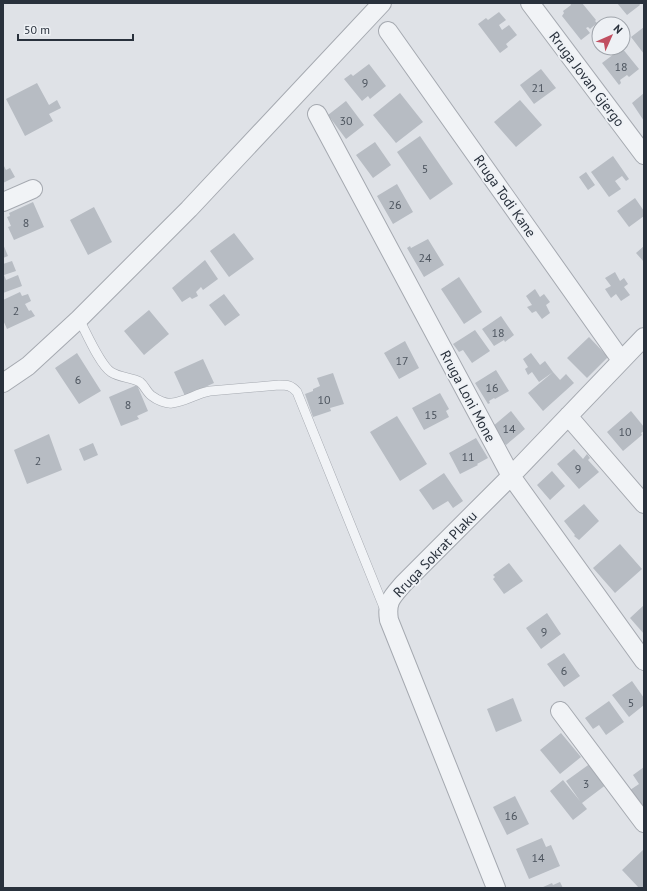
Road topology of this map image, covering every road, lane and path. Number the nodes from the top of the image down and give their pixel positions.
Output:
1 (382, 3) edge
2 (530, 3) edge
3 (388, 31) dead end
4 (317, 114) dead end
5 (644, 156) edge
6 (33, 189) dead end
7 (3, 202) edge
8 (79, 319) junction
9 (644, 337) edge
10 (621, 360) junction
11 (4, 378) edge
12 (568, 416) junction
13 (511, 476) junction
14 (644, 504) edge
15 (390, 620) junction
16 (644, 661) edge
17 (560, 711) dead end
18 (644, 823) edge
19 (496, 888) edge

1 - 8 street
2 - 5 street, Rruga Jovan Gjergo
3 - 10 street, Rruga Todi Kane
4 - 13 street, Rruga Loni Mone
6 - 7 street
8 - 11 street
8 - 15 lane
9 - 10 street, Rruga Sokrat Plaku
10 - 12 street, Rruga Sokrat Plaku
12 - 13 street, Rruga Sokrat Plaku
12 - 14 street
13 - 15 street, Rruga Sokrat Plaku
13 - 16 street, Rruga Loni Mone
15 - 19 street, Rruga Sokrat Plaku
17 - 18 street

